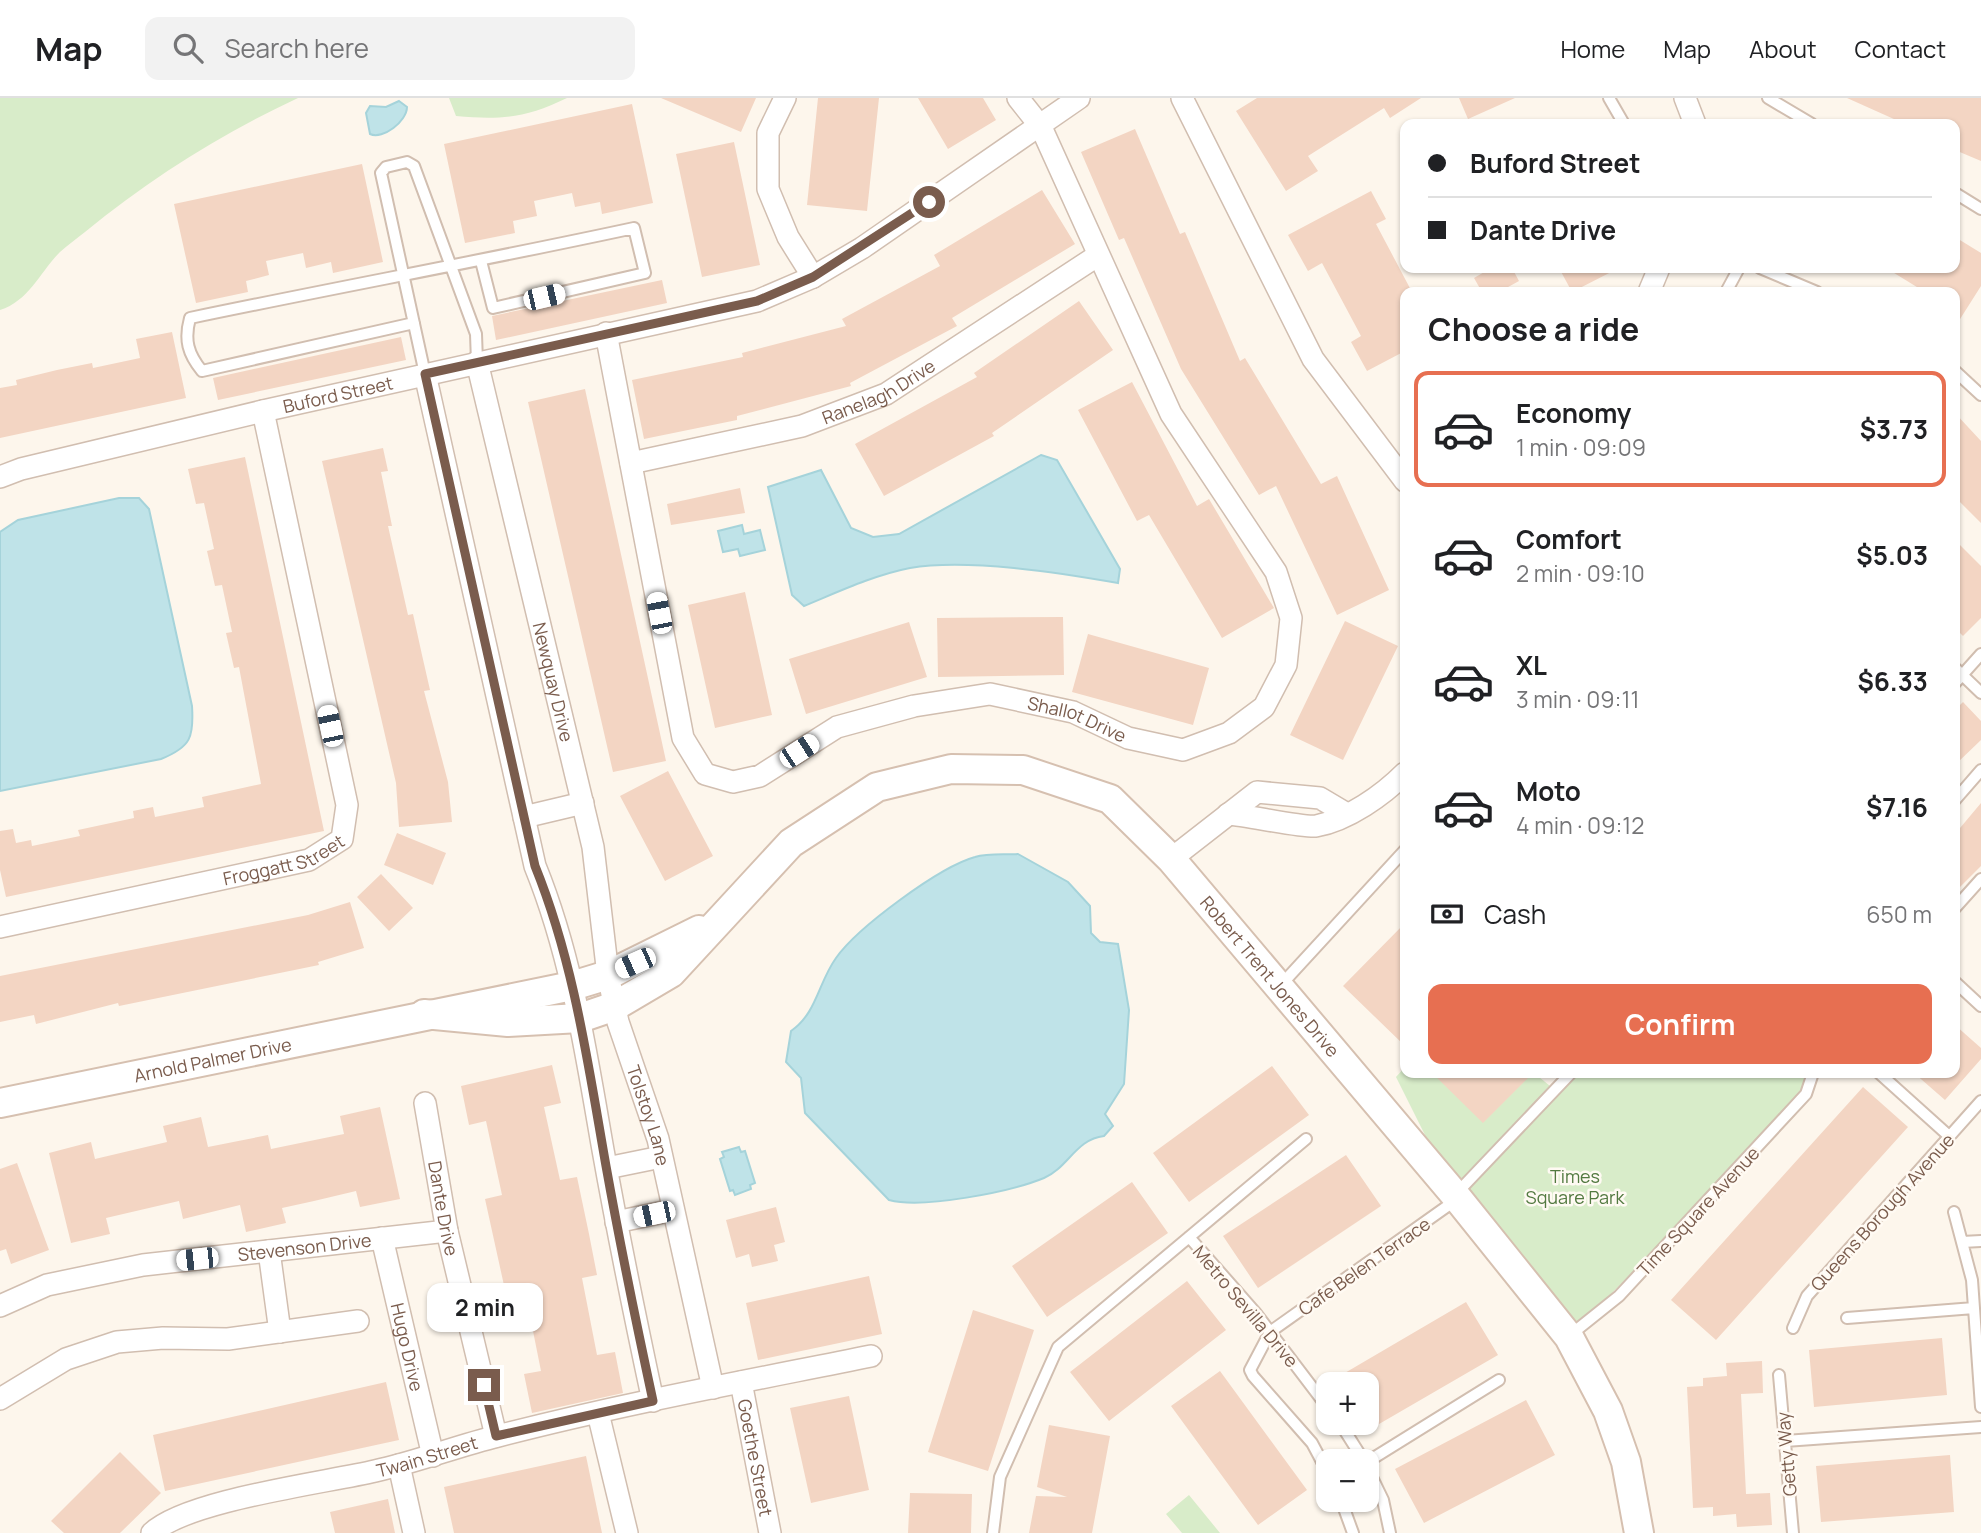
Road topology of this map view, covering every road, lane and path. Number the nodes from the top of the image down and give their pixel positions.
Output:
1 (785, 98) edge
2 (1018, 98) edge
3 (1079, 98) edge
4 (1609, 98) edge
5 (1685, 98) edge
6 (1768, 98) edge
7 (1190, 101) edge
8 (1621, 119) edge
9 (1693, 119) edge
10 (1804, 119) edge
11 (1041, 127) junction
12 (1960, 196) edge
13 (1981, 209) edge
14 (1097, 256) junction
15 (481, 261) junction
16 (450, 268) junction
17 (403, 273) junction
18 (1772, 273) edge
19 (813, 277) junction
20 (1805, 287) edge
21 (414, 323) junction
22 (606, 333) junction
23 (477, 362) junction
24 (425, 374) junction
25 (1960, 375) edge
26 (1981, 394) edge
27 (263, 411) junction
28 (631, 463) junction
29 (1400, 474) edge
30 (0, 477) edge
31 (1981, 654) edge
32 (1960, 672) edge
33 (1960, 677) edge
34 (1981, 693) edge
35 (1981, 771) edge
36 (1400, 778) edge
37 (1960, 794) edge
38 (1297, 795) junction
39 (583, 803) junction
40 (1228, 814) junction
41 (1347, 814) junction
42 (524, 817) junction
43 (1293, 822) junction
44 (1400, 855) edge
45 (1171, 859) junction
46 (1981, 879) edge
47 (1960, 902) edge
48 (726, 915) junction
49 (0, 928) edge
50 (608, 975) junction
51 (572, 986) junction
52 (1280, 986) junction
53 (1960, 987) edge
54 (615, 1006) junction
55 (1981, 1006) edge
56 (424, 1014) junction
57 (580, 1018) junction
58 (1566, 1078) edge
59 (1811, 1078) edge
60 (1885, 1078) edge
61 (1981, 1101) edge
62 (0, 1103) edge
63 (425, 1103) dead end
64 (1949, 1136) junction
65 (1306, 1139) dead end
66 (661, 1157) junction
67 (607, 1168) junction
68 (1457, 1197) junction
69 (673, 1210) junction
70 (1954, 1212) dead end
71 (616, 1222) junction
72 (447, 1231) junction
73 (1189, 1237) junction
74 (382, 1238) junction
75 (1981, 1241) edge
76 (1962, 1242) junction
77 (269, 1251) junction
78 (0, 1306) edge
79 (1974, 1308) junction
80 (1847, 1318) dead end
81 (358, 1321) dead end
82 (1793, 1328) dead end
83 (280, 1332) junction
84 (1270, 1332) junction
85 (1569, 1337) junction
86 (872, 1356) dead end
87 (1980, 1360) edge
88 (1779, 1375) dead end
89 (1499, 1380) dead end
90 (741, 1382) junction
91 (713, 1388) junction
92 (5, 1389) edge
93 (1316, 1392) edge
94 (653, 1401) junction
95 (1981, 1407) edge
96 (598, 1413) junction
97 (1981, 1427) edge
98 (496, 1436) junction
99 (1785, 1441) junction
100 (1316, 1450) edge
101 (1379, 1455) edge
102 (433, 1457) junction
103 (399, 1465) junction
104 (1379, 1490) edge
105 (1345, 1512) edge
106 (152, 1533) edge
107 (414, 1533) edge
108 (626, 1533) edge
109 (770, 1533) edge
110 (993, 1533) edge
111 (1353, 1533) edge
112 (1390, 1533) edge
113 (1639, 1533) edge
114 (1793, 1533) edge

1 - 19 street
2 - 11 street, Shallot Drive
3 - 11 street, Buford Street
4 - 8 lane
5 - 9 street
6 - 10 lane
7 - 29 street
11 - 14 street, Shallot Drive
11 - 19 street, Buford Street
12 - 13 lane
14 - 28 street, Ranelagh Drive
14 - 28 street, Shallot Drive
15 - 15 lane
15 - 16 lane
16 - 17 lane
16 - 17 lane
16 - 23 lane
17 - 21 lane
17 - 21 lane
18 - 20 lane
19 - 22 street, Buford Street
21 - 24 lane
22 - 23 street, Buford Street
22 - 28 street, Shallot Drive
23 - 24 street, Buford Street
23 - 39 street, Newquay Drive
24 - 27 street, Buford Street
24 - 42 street
25 - 26 lane
27 - 30 street, Buford Street
27 - 49 street, Froggatt Street
31 - 32 lane
33 - 34 lane
35 - 37 lane
36 - 41 street
38 - 40 street
38 - 41 street
38 - 43 street
39 - 42 street
39 - 50 street, Newquay Drive
40 - 43 street
40 - 45 street
41 - 43 street
42 - 51 street
44 - 52 lane
45 - 48 street, Robert Trent Jones Drive
45 - 52 street, Robert Trent Jones Drive
46 - 47 lane
48 - 50 street, Robert Trent Jones Drive
48 - 54 street, Robert Trent Jones Drive
50 - 51 street, Arnold Palmer Drive
50 - 54 street, Newquay Drive
51 - 56 street, Arnold Palmer Drive
51 - 57 street
52 - 68 street, Robert Trent Jones Drive
53 - 55 lane
54 - 57 street, Robert Trent Jones Drive
54 - 66 street, Tolstoy Lane
56 - 57 street, Arnold Palmer Drive
56 - 62 street, Arnold Palmer Drive
57 - 67 street
58 - 68 lane
59 - 85 lane, Time Square Avenue
60 - 64 lane
61 - 64 lane, Queens Borough Avenue
63 - 72 street, Dante Drive
64 - 82 lane, Queens Borough Avenue
65 - 73 lane
66 - 67 street
66 - 69 street, Tolstoy Lane
67 - 71 street
68 - 84 lane, Cafe Belen Terrace
68 - 85 street, Robert Trent Jones Drive
69 - 71 street
69 - 91 street, Tolstoy Lane
70 - 76 lane
71 - 94 street
72 - 74 street, Stevenson Drive
72 - 98 street, Dante Drive
73 - 84 lane, Metro Sevilla Drive
73 - 110 lane
74 - 77 street, Stevenson Drive
74 - 102 street, Hugo Drive
75 - 76 lane
76 - 79 lane
77 - 78 street, Stevenson Drive
77 - 83 street
79 - 80 lane
79 - 87 lane
81 - 83 street
83 - 92 street
84 - 93 lane, Metro Sevilla Drive
84 - 100 lane
85 - 113 street, Robert Trent Jones Drive
86 - 90 street, Twain Street
87 - 95 lane
88 - 99 lane, Getty Way
89 - 101 lane
90 - 91 street, Twain Street
90 - 109 street, Goethe Street
91 - 94 street, Twain Street
94 - 96 street, Twain Street
96 - 98 street, Twain Street
96 - 108 street
97 - 99 lane
98 - 102 street, Twain Street
99 - 114 lane, Getty Way
102 - 103 street, Twain Street
103 - 106 street, Twain Street
103 - 107 street
104 - 112 lane
105 - 111 lane

